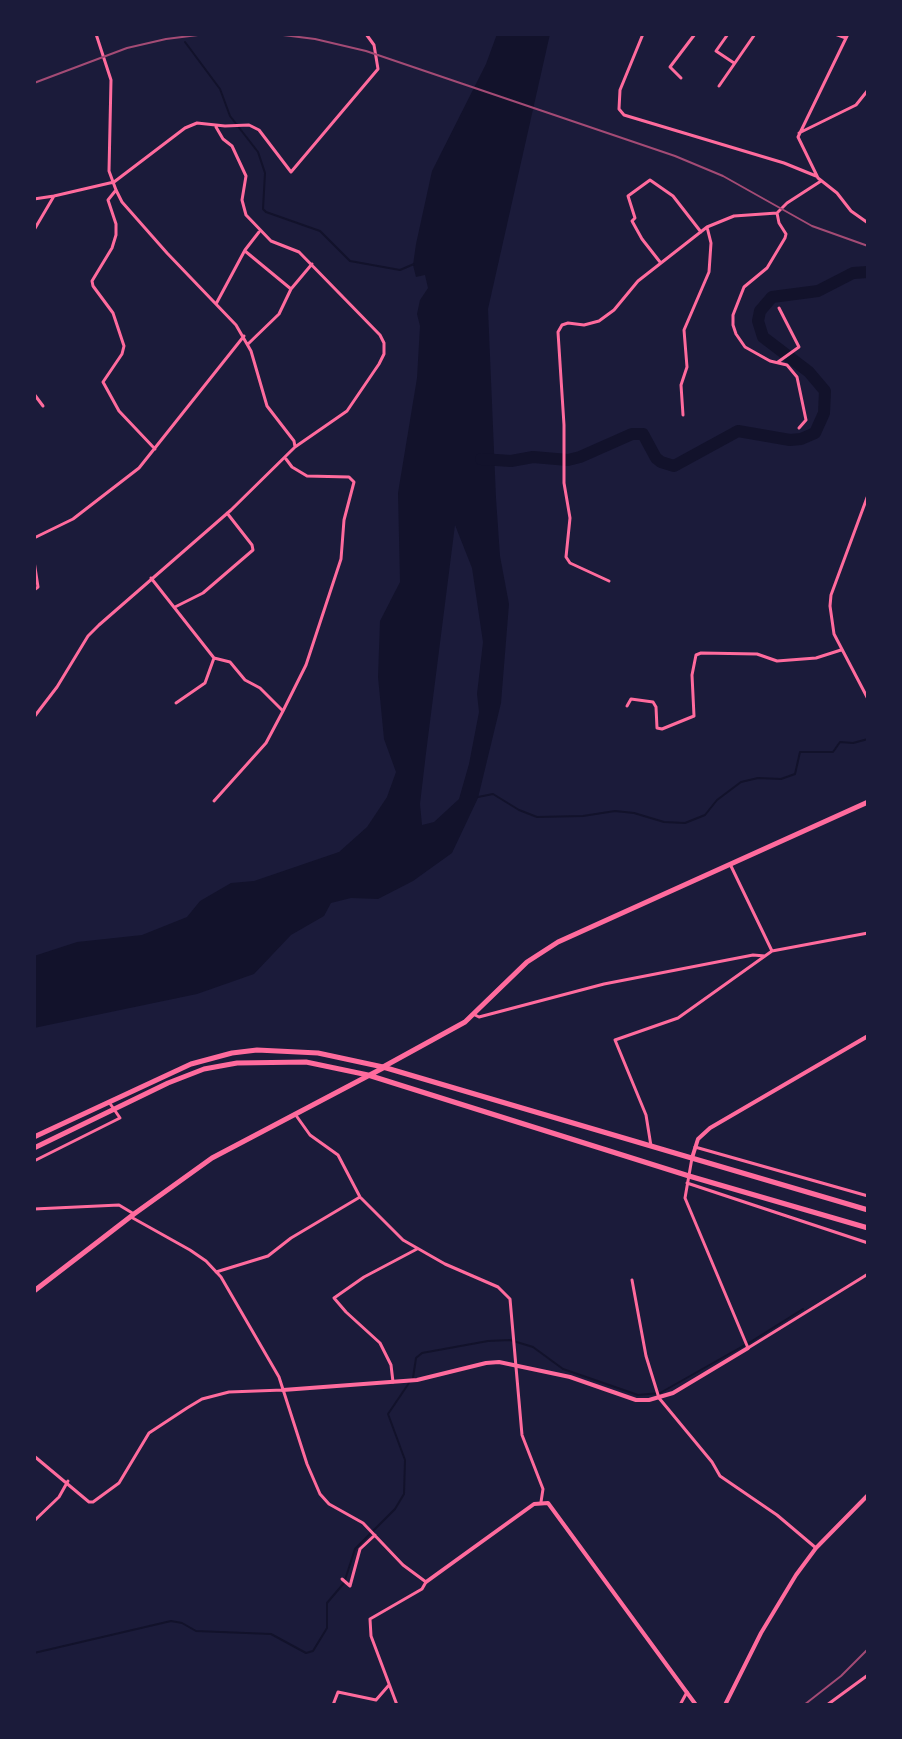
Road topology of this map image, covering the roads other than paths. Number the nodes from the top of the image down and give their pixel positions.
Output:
1 (96, 34) edge
2 (366, 34) edge
3 (643, 34) edge
4 (728, 34) edge
5 (755, 34) edge
6 (835, 34) edge
7 (693, 35) edge
8 (847, 36) edge
9 (734, 63) junction
10 (681, 78) dead end
11 (719, 86) dead end
12 (868, 90) edge
13 (215, 125) junction
14 (799, 133) junction
15 (816, 176) junction
16 (821, 181) junction
17 (114, 182) junction
18 (116, 190) junction
19 (54, 196) junction
20 (34, 199) edge
21 (777, 213) junction
22 (868, 223) edge
23 (707, 227) junction
24 (34, 230) edge
25 (260, 231) junction
26 (701, 232) junction
27 (245, 250) junction
28 (660, 262) junction
29 (312, 264) junction
30 (291, 289) junction
31 (216, 304) junction
32 (779, 308) dead end
33 (244, 336) junction
34 (248, 344) junction
35 (780, 360) junction
36 (34, 394) edge
37 (43, 406) dead end
38 (683, 415) dead end
39 (799, 428) dead end
40 (295, 447) junction
41 (155, 449) junction
42 (286, 459) junction
43 (868, 495) edge
44 (227, 513) junction
45 (34, 538) edge
46 (34, 561) edge
47 (151, 578) junction
48 (609, 581) dead end
49 (34, 590) edge
50 (175, 607) junction
51 (841, 650) junction
52 (214, 658) junction
53 (868, 699) edge
54 (176, 703) dead end
55 (627, 706) dead end
56 (283, 711) junction
57 (34, 717) edge
58 (214, 801) dead end
59 (868, 802) edge
60 (730, 864) junction
61 (868, 933) edge
62 (772, 951) junction
63 (765, 956) junction
64 (473, 1014) junction
65 (868, 1036) edge
66 (257, 1050) junction
67 (258, 1061) junction
68 (383, 1067) junction
69 (368, 1075) junction
70 (475, 1095) junction
71 (109, 1101) junction
72 (113, 1109) junction
73 (471, 1109) junction
74 (295, 1114) junction
75 (34, 1137) edge
76 (651, 1146) junction
77 (695, 1147) junction
78 (34, 1148) edge
79 (692, 1158) junction
80 (34, 1161) edge
81 (688, 1179) junction
82 (835, 1187) junction
83 (833, 1193) dead end
84 (868, 1196) edge
85 (360, 1197) junction
86 (34, 1209) edge
87 (868, 1210) edge
88 (132, 1216) junction
89 (826, 1221) dead end
90 (868, 1228) edge
91 (823, 1229) junction
92 (868, 1243) edge
93 (417, 1249) junction
94 (216, 1272) junction
95 (868, 1274) edge
96 (632, 1280) dead end
97 (34, 1291) edge
98 (748, 1348) junction
99 (517, 1365) junction
100 (393, 1382) junction
101 (283, 1390) junction
102 (659, 1398) junction
103 (34, 1456) edge
104 (68, 1481) junction
105 (868, 1495) edge
106 (541, 1502) junction
107 (34, 1521) edge
108 (375, 1535) junction
109 (816, 1548) junction
110 (342, 1579) dead end
111 (426, 1582) junction
112 (868, 1675) edge
113 (389, 1685) junction
114 (687, 1692) junction
115 (333, 1705) edge
116 (397, 1705) edge
117 (680, 1705) edge
118 (696, 1705) edge
119 (725, 1705) edge
120 (827, 1705) edge

1 - 17 street
2 - 13 street
3 - 15 street
4 - 9 street
5 - 9 street
6 - 8 street
7 - 10 street
8 - 14 street
9 - 11 street
12 - 14 street
13 - 17 street
13 - 25 street
14 - 15 street
15 - 16 street
16 - 21 street
16 - 22 street
17 - 18 street
17 - 19 street
18 - 31 street
18 - 41 street
19 - 20 street
19 - 24 street
21 - 23 street
21 - 35 street
23 - 26 street
23 - 38 street
25 - 27 street
25 - 29 street
26 - 28 street
26 - 28 street
27 - 30 street
27 - 31 street
28 - 48 street
29 - 30 street
29 - 40 street
30 - 34 street
31 - 33 street
32 - 35 street
33 - 34 street
33 - 41 street
34 - 40 street
35 - 39 street
36 - 37 street
40 - 42 street
41 - 45 street
42 - 44 street
42 - 56 street
43 - 51 street
44 - 47 street
44 - 50 street
46 - 49 street
47 - 50 street
47 - 57 street
50 - 52 street
51 - 53 street
51 - 55 street
52 - 54 street
52 - 56 street
56 - 58 street
59 - 60 main road
60 - 62 street
60 - 64 main road
61 - 62 street
62 - 63 street
63 - 64 street
63 - 76 street
64 - 68 main road
65 - 77 street
66 - 67 main road
66 - 68 main road
66 - 71 main road
67 - 69 main road
67 - 72 main road
68 - 69 main road
68 - 70 main road
69 - 73 main road
69 - 74 main road
70 - 73 main road
70 - 76 main road
71 - 72 street
71 - 75 main road
72 - 78 main road
72 - 80 street
73 - 81 main road
74 - 85 street
74 - 88 main road
76 - 79 main road
77 - 79 street
77 - 82 street
79 - 81 street
79 - 87 main road
81 - 90 main road
81 - 91 street
81 - 98 street
82 - 83 street
82 - 84 street
85 - 93 street
85 - 94 street
86 - 88 street
88 - 94 street
88 - 97 main road
89 - 91 street
91 - 92 street
93 - 99 street
93 - 100 street
94 - 101 street
95 - 98 street
96 - 102 street
98 - 102 street
99 - 100 street
99 - 102 street
99 - 106 street
100 - 101 street
101 - 104 street
101 - 108 street
102 - 109 street
103 - 104 street
104 - 107 street
105 - 109 street
106 - 111 street
106 - 114 street
108 - 110 street
108 - 111 street
109 - 119 street
111 - 113 street
112 - 120 street
113 - 115 street
113 - 116 street
114 - 117 street
114 - 118 street

